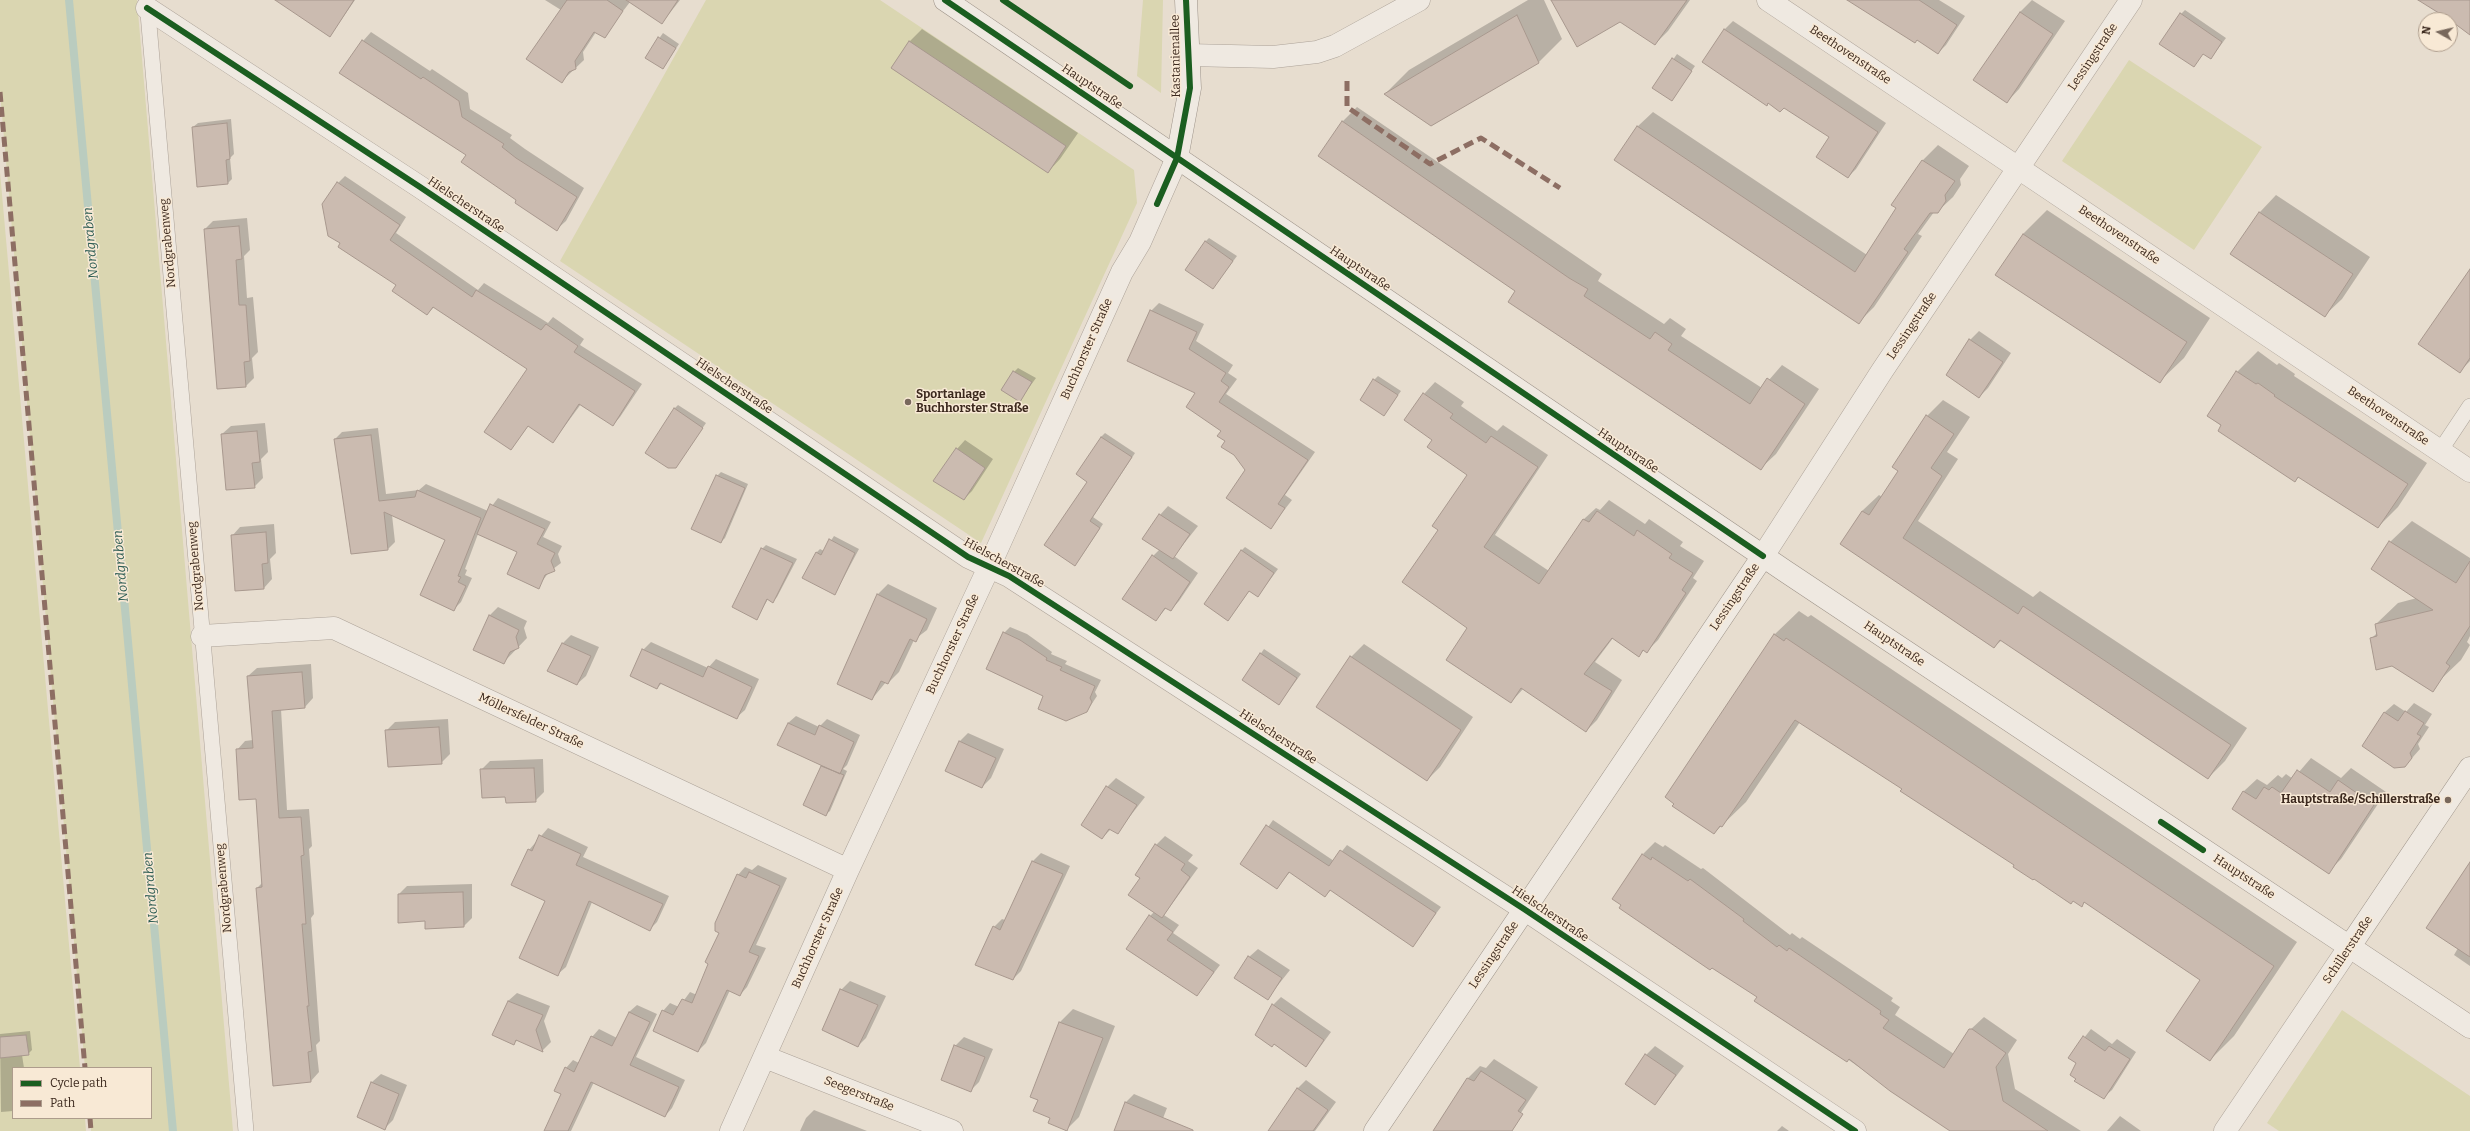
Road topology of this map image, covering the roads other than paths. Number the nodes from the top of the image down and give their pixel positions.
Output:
1 (945, 0) edge
2 (1186, 0) edge
3 (1419, 0) edge
4 (1768, 0) edge
5 (2131, 0) edge
6 (147, 4) edge
7 (1188, 55) junction
8 (1177, 158) junction
9 (2020, 168) junction
10 (2470, 406) edge
11 (2440, 451) junction
12 (2470, 471) edge
13 (1763, 556) junction
14 (989, 567) junction
15 (202, 636) junction
16 (2470, 768) edge
17 (848, 870) junction
18 (1524, 910) junction
19 (2350, 946) junction
20 (2470, 1028) edge
21 (765, 1057) junction
22 (246, 1131) edge
23 (731, 1131) edge
24 (952, 1131) edge
25 (1375, 1131) edge
26 (1855, 1131) edge
27 (2225, 1131) edge

1 - 8 street, Hauptstraße
2 - 7 street, Kastanienallee
3 - 7 street
4 - 9 street, Beethovenstraße
5 - 9 street, Lessingstraße
6 - 14 street, Hielscherstraße
6 - 15 lane, Nordgrabenweg
7 - 8 street, Kastanienallee
8 - 13 street, Hauptstraße
8 - 14 street, Buchhorster Straße
9 - 11 street, Beethovenstraße
9 - 13 street, Lessingstraße
10 - 11 lane
11 - 12 street, Beethovenstraße
13 - 18 street, Lessingstraße
13 - 19 street, Hauptstraße
14 - 17 street, Buchhorster Straße
14 - 18 street, Hielscherstraße
15 - 17 street, Möllersfelder Straße
15 - 22 lane, Nordgrabenweg
16 - 19 street, Schillerstraße
17 - 21 street, Buchhorster Straße
18 - 25 street, Lessingstraße
18 - 26 street, Hielscherstraße
19 - 20 street, Hauptstraße
19 - 27 street, Schillerstraße
21 - 23 street, Buchhorster Straße
21 - 24 street, Seegerstraße

